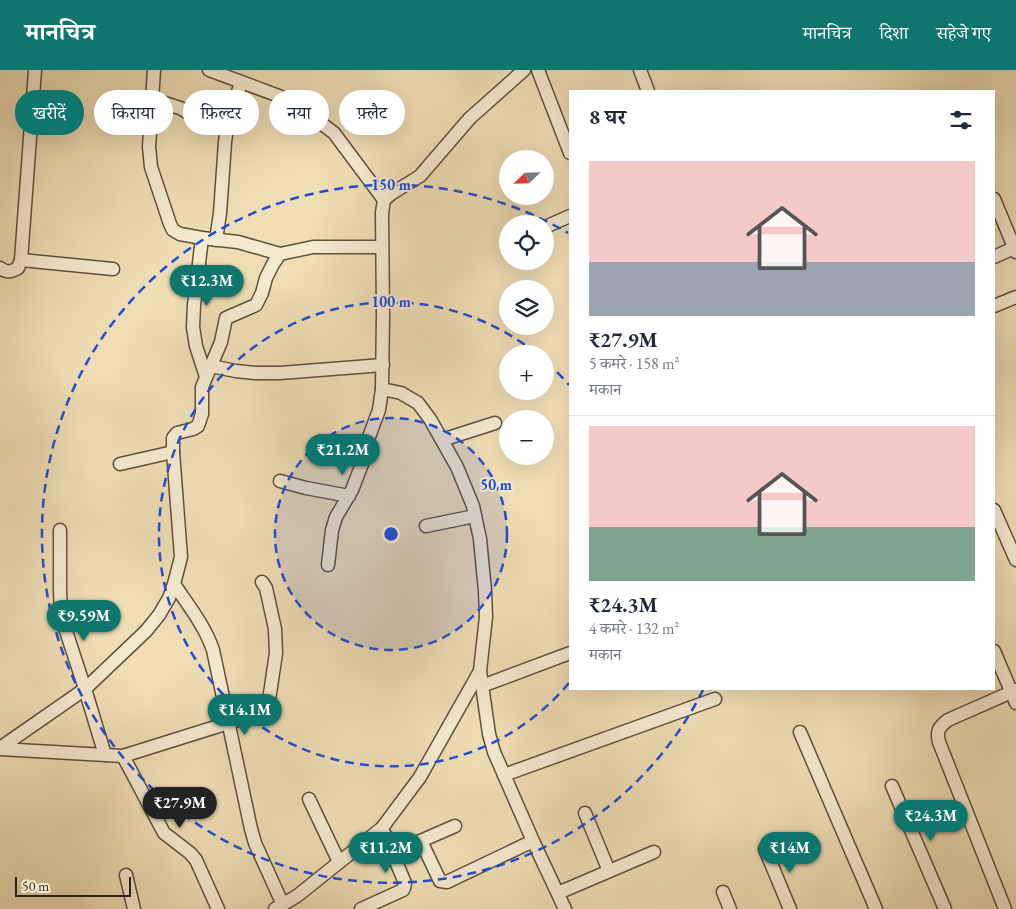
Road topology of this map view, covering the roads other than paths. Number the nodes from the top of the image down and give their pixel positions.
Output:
1 (35, 70) edge
2 (154, 70) edge
3 (209, 70) edge
4 (524, 70) edge
5 (538, 70) edge
6 (640, 70) edge
7 (241, 82) junction
8 (153, 90) edge
9 (648, 90) edge
10 (150, 135) edge
11 (569, 151) edge
12 (384, 200) junction
13 (995, 202) edge
14 (569, 216) edge
15 (554, 223) edge
16 (202, 238) junction
17 (216, 240) junction
18 (382, 247) junction
19 (1015, 250) edge
20 (280, 254) junction
21 (995, 256) edge
22 (21, 260) junction
23 (0, 268) edge
24 (113, 269) dead end
25 (1016, 298) edge
26 (995, 306) edge
27 (383, 365) junction
28 (208, 372) junction
29 (382, 389) junction
30 (495, 423) dead end
31 (442, 440) junction
32 (173, 452) junction
33 (120, 464) dead end
34 (280, 480) dead end
35 (348, 496) junction
36 (995, 512) edge
37 (475, 516) junction
38 (426, 526) dead end
39 (60, 530) dead end
40 (1016, 560) edge
41 (328, 565) dead end
42 (262, 582) dead end
43 (174, 584) junction
44 (569, 653) edge
45 (995, 654) edge
46 (480, 671) junction
47 (482, 686) junction
48 (85, 688) junction
49 (1014, 695) edge
50 (715, 699) dead end
51 (229, 722) junction
52 (800, 732) dead end
53 (0, 748) edge
54 (105, 755) junction
55 (123, 756) junction
56 (504, 775) junction
57 (892, 786) dead end
58 (309, 799) dead end
59 (585, 812) dead end
60 (455, 826) dead end
61 (382, 828) junction
62 (421, 841) junction
63 (533, 841) junction
64 (765, 849) dead end
65 (654, 852) dead end
66 (393, 853) junction
67 (339, 862) junction
68 (609, 871) junction
69 (126, 875) dead end
70 (723, 892) dead end
71 (558, 893) junction
72 (297, 896) junction
73 (279, 907) edge
74 (134, 909) edge
75 (218, 909) edge
76 (302, 909) edge
77 (361, 909) edge
78 (565, 909) edge
79 (730, 909) edge
80 (790, 909) edge
81 (876, 909) edge
82 (945, 909) edge
83 (1005, 909) edge

1 - 22 street
2 - 8 street
3 - 7 street
4 - 12 street
5 - 11 street
6 - 9 street
7 - 12 street
7 - 17 street
10 - 16 street
12 - 18 street
13 - 19 street
14 - 15 street
16 - 17 street
16 - 28 street
17 - 20 street
18 - 20 street
18 - 27 street
19 - 21 street
20 - 28 street
22 - 23 street
22 - 24 street
25 - 26 street
27 - 28 street
27 - 29 street
28 - 32 street
29 - 31 street
29 - 35 street
30 - 31 street
31 - 37 street
32 - 33 street
32 - 43 street
34 - 35 street
35 - 41 street
36 - 40 street
37 - 38 street
37 - 46 street
39 - 48 street
42 - 51 street
43 - 48 street
43 - 51 street
44 - 47 street
45 - 49 street
46 - 47 street
46 - 61 street
47 - 56 street
48 - 53 street
48 - 54 street
49 - 83 street
50 - 56 street
51 - 55 street
51 - 73 street
52 - 81 street
53 - 54 street
54 - 55 street
55 - 75 street
56 - 63 street
57 - 82 street
58 - 67 street
59 - 68 street
60 - 62 street
61 - 66 street
61 - 67 street
62 - 63 street
62 - 66 street
63 - 71 street
64 - 80 street
65 - 68 street
66 - 77 street
67 - 72 street
68 - 71 street
69 - 74 street
70 - 79 street
71 - 78 street
72 - 73 street
72 - 76 street

